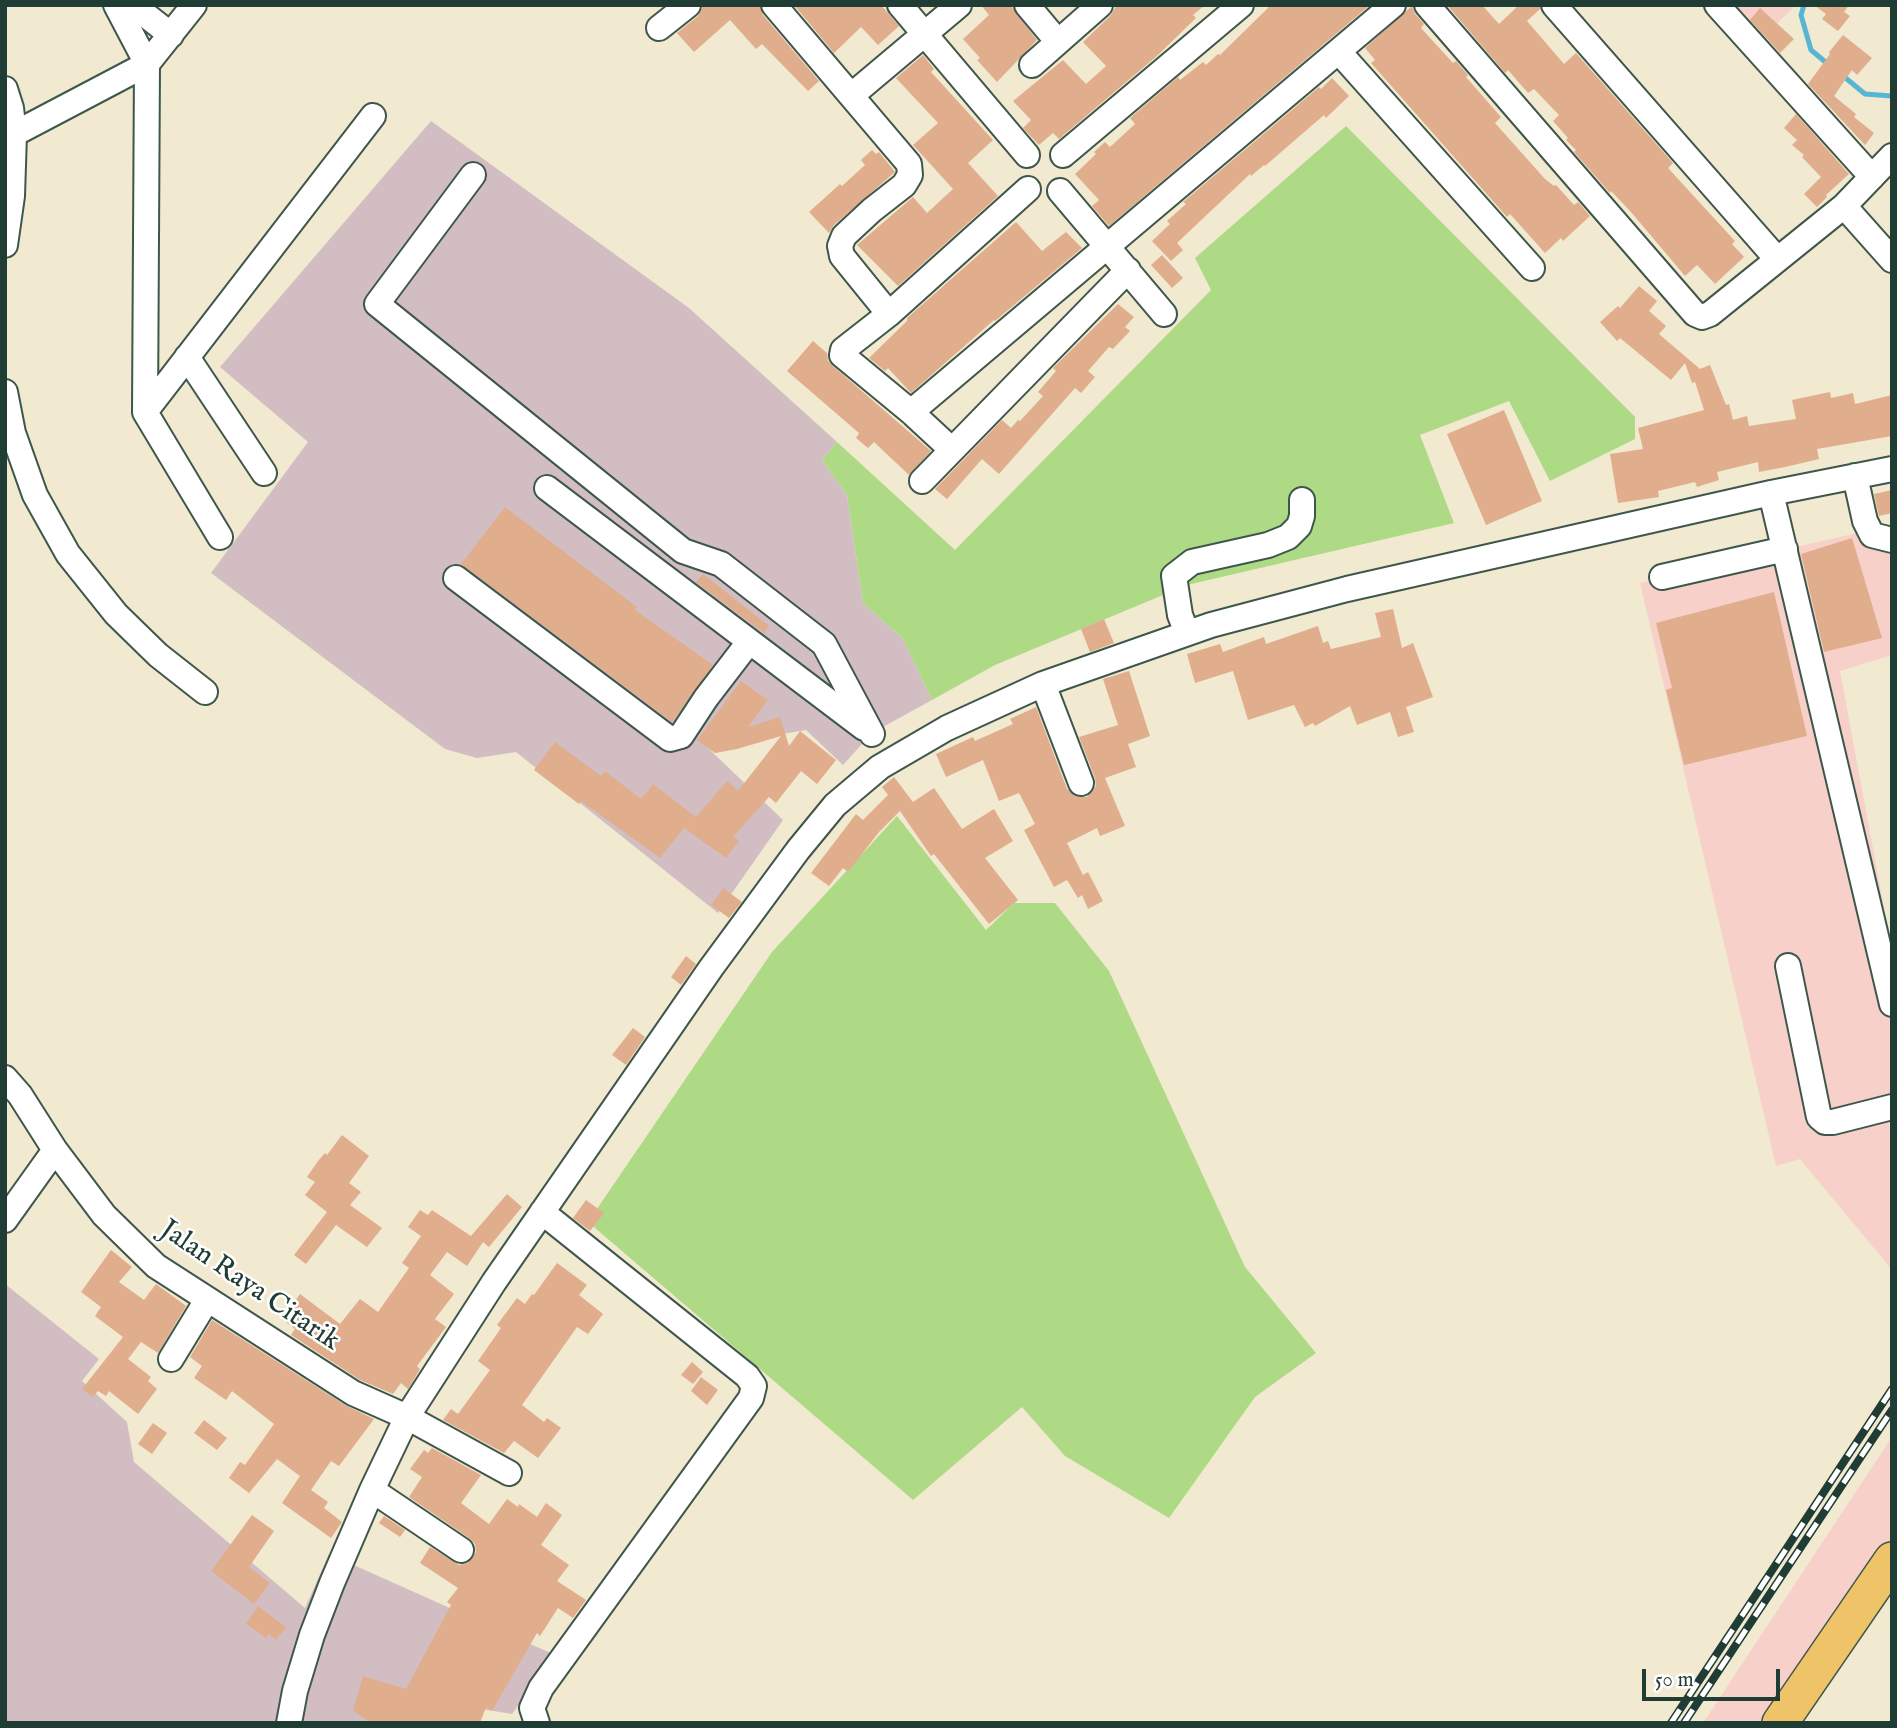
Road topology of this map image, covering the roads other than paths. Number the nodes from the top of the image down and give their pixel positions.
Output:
1 (116, 5) edge
2 (133, 5) edge
3 (194, 5) edge
4 (688, 5) edge
5 (774, 5) edge
6 (900, 5) edge
7 (959, 5) edge
8 (1027, 5) edge
9 (1100, 5) edge
10 (1241, 5) edge
11 (1393, 5) edge
12 (1427, 5) edge
13 (1555, 5) edge
14 (1717, 5) edge
15 (659, 28) dead end
16 (925, 34) junction
17 (171, 35) junction
18 (1058, 42) junction
19 (1339, 52) junction
20 (147, 64) junction
21 (1032, 65) dead end
22 (5, 89) edge
23 (852, 95) junction
24 (373, 116) dead end
25 (14, 134) junction
26 (1027, 155) junction
27 (1063, 155) junction
28 (1892, 156) edge
29 (473, 175) dead end
30 (1872, 177) junction
31 (1028, 189) junction
32 (1060, 191) junction
33 (1844, 206) junction
34 (5, 244) edge
35 (1108, 246) junction
36 (1777, 259) junction
37 (1892, 260) edge
38 (1532, 268) dead end
39 (1128, 270) junction
40 (889, 314) junction
41 (1164, 314) dead end
42 (187, 357) junction
43 (5, 392) edge
44 (145, 412) junction
45 (911, 412) junction
46 (952, 450) junction
47 (1892, 469) edge
48 (264, 473) dead end
49 (1855, 476) junction
50 (922, 481) dead end
51 (547, 488) dead end
52 (1771, 493) junction
53 (1302, 500) dead end
54 (220, 537) dead end
55 (1892, 540) edge
56 (1785, 549) junction
57 (1662, 577) dead end
58 (456, 578) dead end
59 (1187, 633) junction
60 (749, 642) junction
61 (1043, 684) junction
62 (205, 692) dead end
63 (872, 734) junction
64 (896, 756) junction
65 (1082, 783) dead end
66 (1788, 966) dead end
67 (1892, 1004) edge
68 (5, 1078) edge
69 (1892, 1107) edge
70 (55, 1150) junction
71 (542, 1212) junction
72 (5, 1220) edge
73 (207, 1300) junction
74 (171, 1359) dead end
75 (407, 1417) junction
76 (509, 1473) dead end
77 (372, 1490) junction
78 (461, 1550) dead end
79 (1892, 1560) edge
80 (289, 1723) edge
81 (537, 1723) edge
82 (1780, 1723) edge

1 - 20 street
2 - 17 street
3 - 17 street
4 - 15 street
5 - 23 street
6 - 16 street
7 - 16 street
8 - 18 street
9 - 18 street
10 - 27 street
11 - 19 street
12 - 36 street
13 - 36 street
14 - 30 street
16 - 23 street
16 - 26 street
17 - 20 street
18 - 21 street
19 - 35 street
19 - 38 street
20 - 25 street
20 - 44 street
22 - 25 street
23 - 40 street
24 - 42 street
25 - 34 street
26 - 27 street
26 - 31 street
27 - 32 street
28 - 30 street
29 - 63 street
30 - 33 street
31 - 32 street
31 - 40 street
32 - 35 street
33 - 36 street
33 - 37 street
35 - 39 street
35 - 45 street
39 - 41 street
39 - 46 street
40 - 45 street
42 - 44 street
42 - 48 street
43 - 62 street
44 - 54 street
45 - 46 street
46 - 50 street
47 - 49 street
49 - 52 street
49 - 55 street
51 - 60 street
52 - 56 street
52 - 59 street
53 - 59 street
56 - 57 street
56 - 67 street
58 - 60 street
59 - 61 street
60 - 63 street
61 - 64 street
61 - 65 street
63 - 64 street
64 - 71 street
66 - 69 street
68 - 70 street, Jalan Raya Citarik
70 - 72 street
70 - 73 street, Jalan Raya Citarik
71 - 75 street
71 - 81 street
73 - 74 street
73 - 75 street, Jalan Raya Citarik
75 - 76 street, Jalan Raya Citarik
75 - 77 street
77 - 78 street
77 - 80 street
79 - 82 highway

